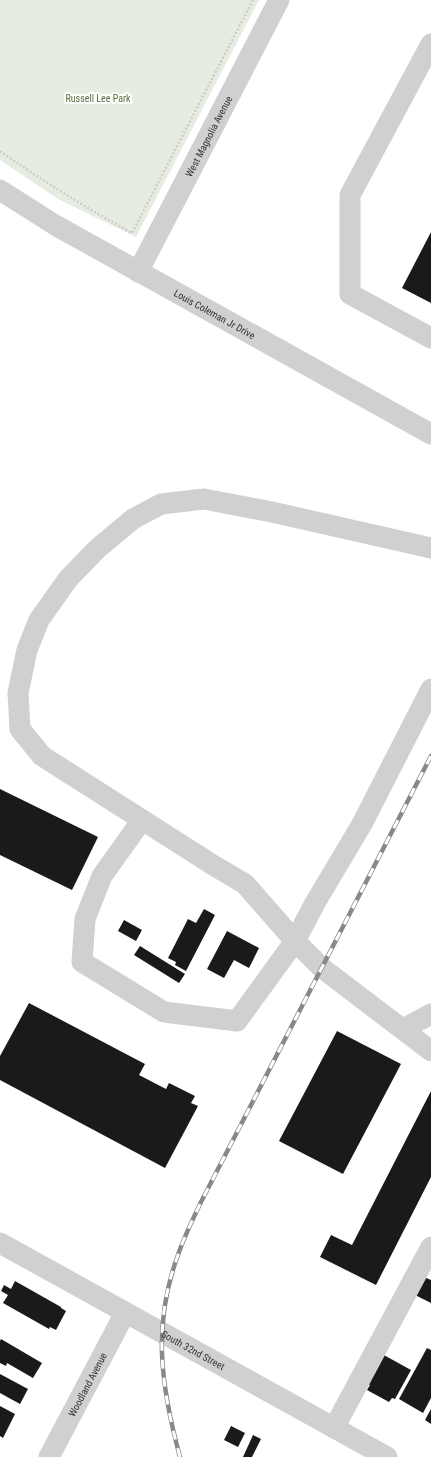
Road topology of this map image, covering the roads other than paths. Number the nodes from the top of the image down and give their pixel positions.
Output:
1 (279, 0) edge
2 (431, 44) edge
3 (0, 190) edge
4 (138, 272) junction
5 (431, 338) edge
6 (431, 434) edge
7 (431, 548) edge
8 (431, 689) edge
9 (142, 820) junction
10 (295, 941) junction
11 (431, 1014) edge
12 (403, 1029) junction
13 (431, 1051) edge
14 (0, 1243) edge
15 (428, 1261) edge
16 (125, 1313) junction
17 (334, 1428) junction
18 (49, 1457) edge
19 (387, 1457) edge

1 - 4 street, West Magnolia Avenue
2 - 5 street
3 - 4 street, Louis Coleman Jr Drive
4 - 6 street, Louis Coleman Jr Drive
7 - 9 street
8 - 10 street
9 - 10 street
9 - 10 street
10 - 12 street
11 - 12 street
12 - 13 street
14 - 16 street, South 32nd Street
15 - 17 street
16 - 17 street, South 32nd Street
16 - 18 street, Woodland Avenue
17 - 19 street, South 32nd Street

